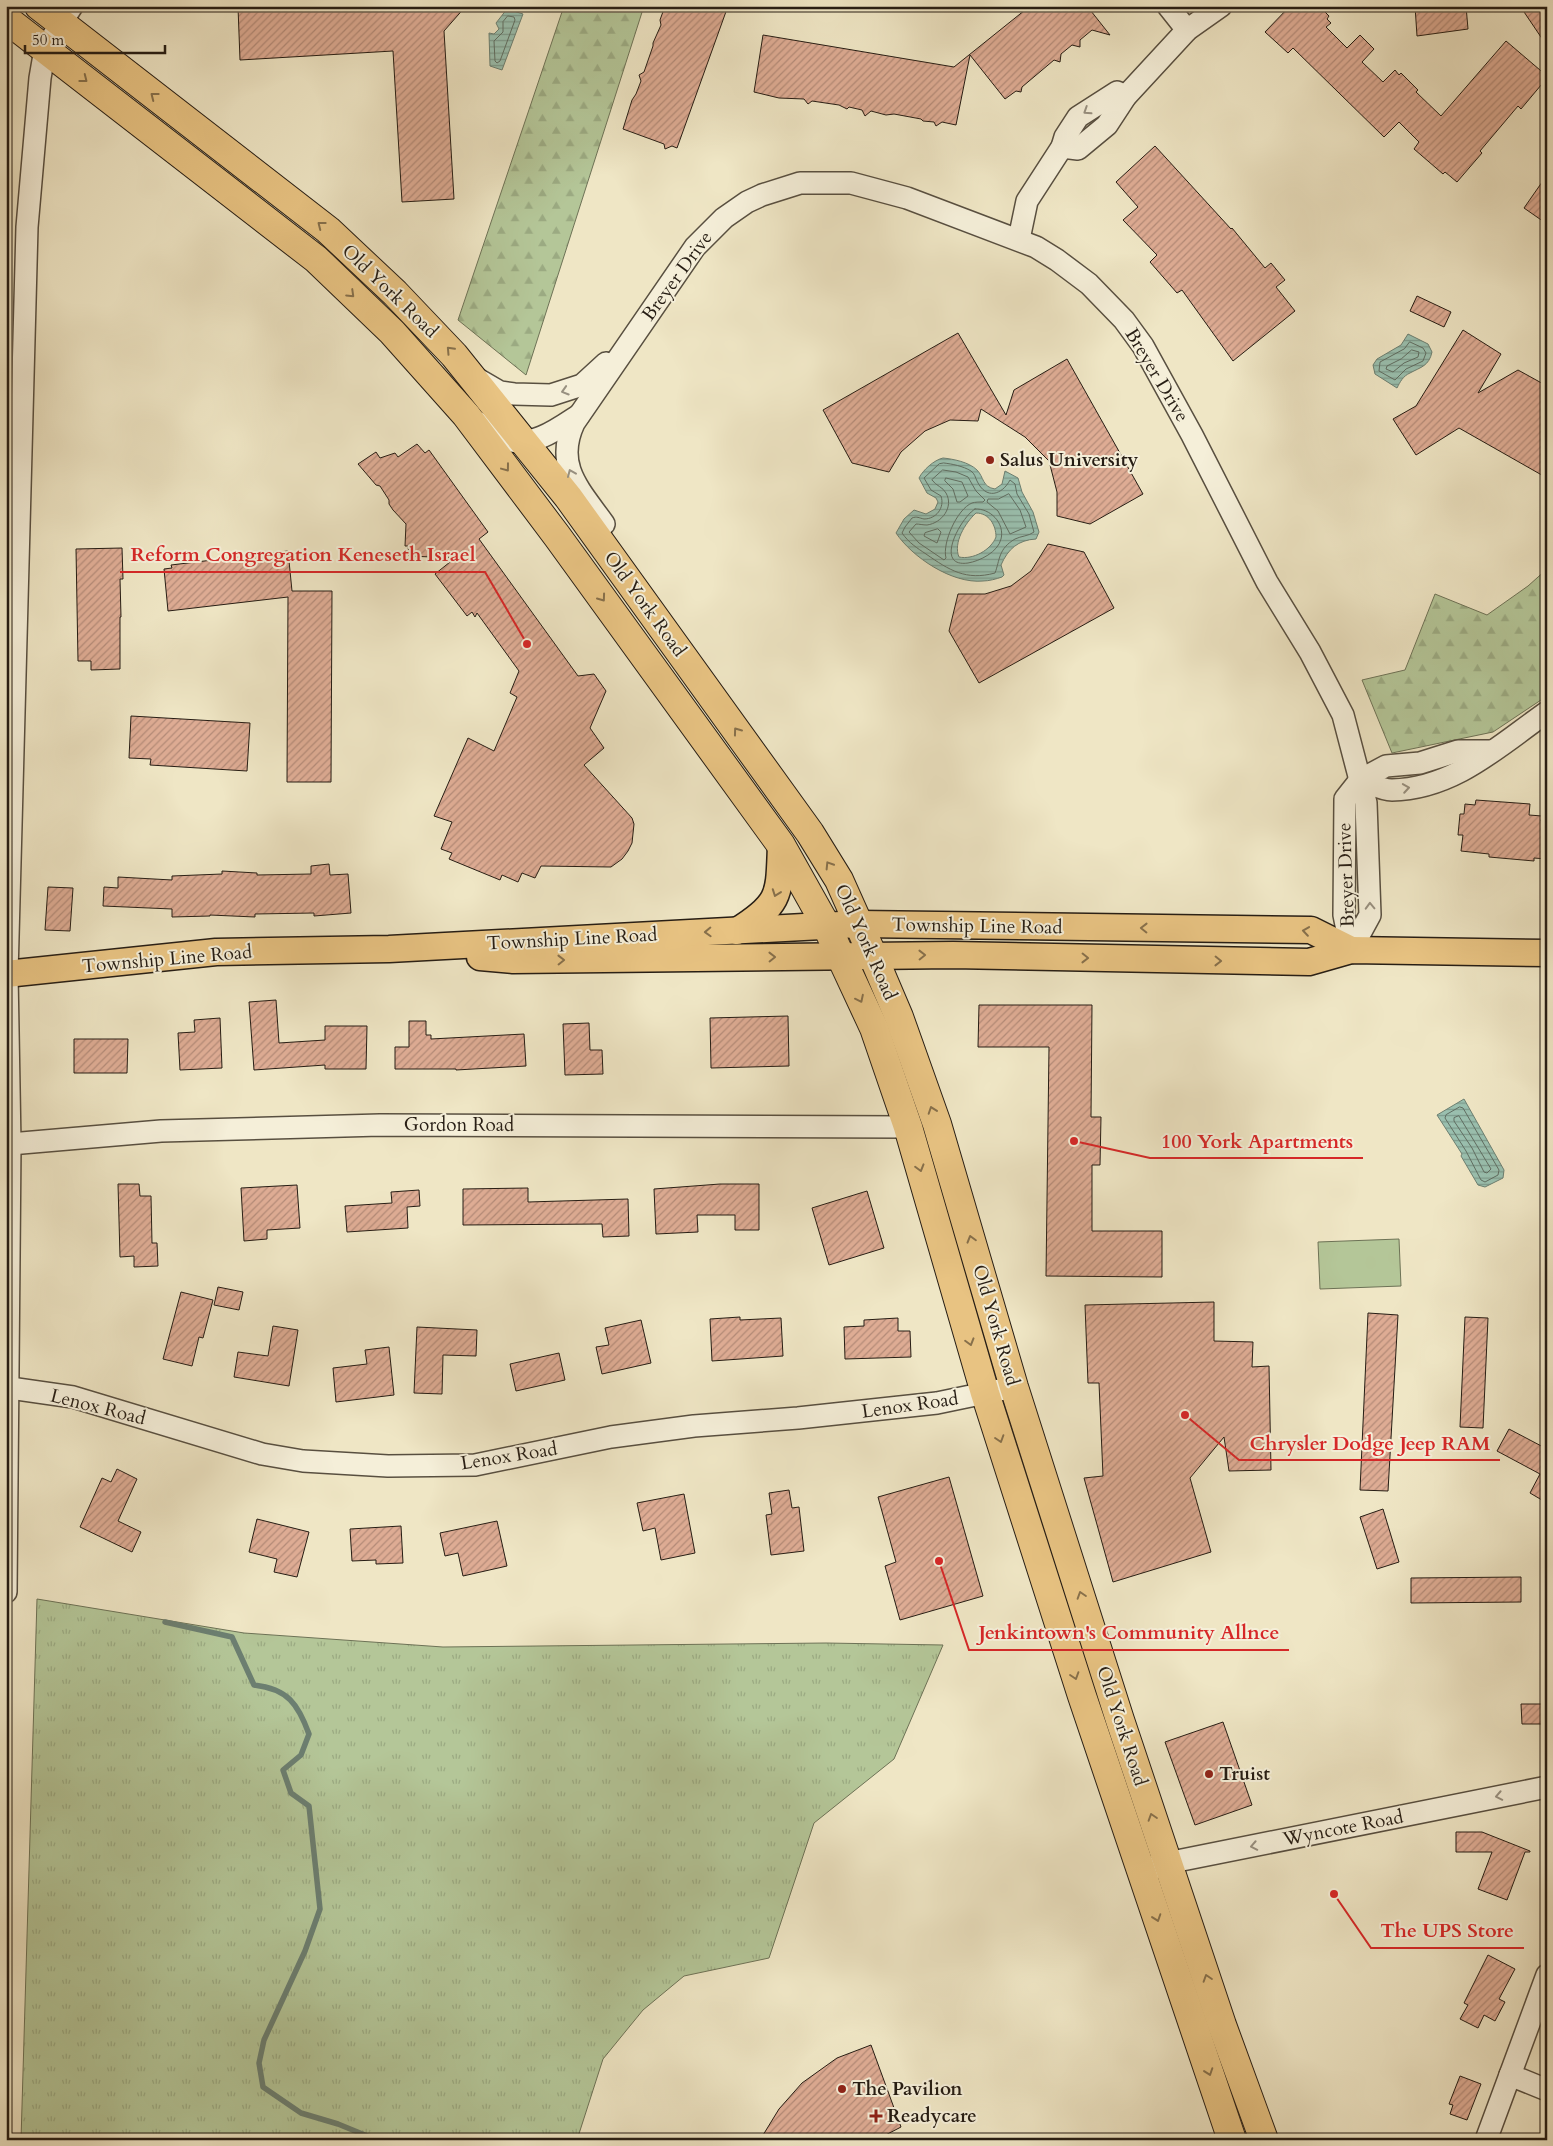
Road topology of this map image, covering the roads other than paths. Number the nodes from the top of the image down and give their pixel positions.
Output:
1 (39, 6) edge
2 (1168, 6) edge
3 (1221, 6) edge
4 (66, 15) edge
5 (6, 19) edge
6 (1187, 30) junction
7 (45, 49) junction
8 (1019, 239) junction
9 (631, 341) junction
10 (472, 376) junction
11 (580, 414) junction
12 (466, 415) junction
13 (522, 441) junction
14 (688, 663) junction
15 (1547, 712) edge
16 (1360, 780) junction
17 (781, 845) junction
18 (859, 924) junction
19 (827, 927) junction
20 (737, 931) junction
21 (389, 949) junction
22 (1351, 950) junction
23 (1547, 952) edge
24 (839, 955) junction
25 (873, 956) junction
26 (7, 974) edge
27 (908, 1126) junction
28 (10, 1144) junction
29 (1014, 1386) junction
30 (10, 1388) junction
31 (985, 1393) junction
32 (6, 1592) edge
33 (1090, 1624) junction
34 (1060, 1630) junction
35 (1547, 1786) edge
36 (1167, 1863) junction
37 (1141, 1872) junction
38 (1547, 1975) edge
39 (1510, 2076) junction
40 (1547, 2090) edge
41 (1232, 2140) edge
42 (1264, 2140) edge
43 (1486, 2140) edge

1 - 4 highway, Old York Road
2 - 6 street
3 - 6 street
4 - 7 street
10 -> 4 highway, Old York Road
5 - 7 highway, Old York Road
6 - 8 street
7 -> 12 highway, Old York Road
7 - 26 street
8 - 9 street, Breyer Drive
8 - 16 street, Breyer Drive
9 -> 10 street, Breyer Drive
9 - 11 street, Breyer Drive
10 - 13 highway, Old York Road
11 - 13 street, Breyer Drive
14 -> 11 street, Breyer Drive
12 - 13 street, Breyer Drive
12 -> 17 highway, Old York Road
13 - 14 highway, Old York Road
18 -> 14 highway, Old York Road
15 - 16 street
16 - 22 street, Breyer Drive
17 - 19 highway, Old York Road
17 -> 20 main road
18 - 19 main road, Township Line Road
22 -> 18 main road, Township Line Road
18 - 25 highway, Old York Road
19 - 20 main road, Township Line Road
19 - 24 highway, Old York Road
20 -> 21 main road, Township Line Road
21 -> 24 main road, Township Line Road
21 - 26 main road, Township Line Road
22 - 23 main road, Township Line Road
25 -> 22 main road, Township Line Road
24 - 25 main road, Township Line Road
24 -> 27 highway, Old York Road
29 -> 25 highway, Old York Road
26 - 28 street
27 - 28 street, Gordon Road
27 -> 31 highway, Old York Road
28 - 30 street
29 - 31 street, Lenox Road
33 -> 29 highway, Old York Road
30 - 31 street, Lenox Road
30 - 32 street
31 -> 34 highway, Old York Road
33 - 34 highway
36 -> 33 highway, Old York Road
34 -> 37 highway, Old York Road
35 -> 36 street, Wyncote Road
36 - 37 street, Wyncote Road
42 -> 36 highway, Old York Road
37 -> 41 highway, Old York Road
38 - 39 street
39 - 40 street
39 - 43 street

